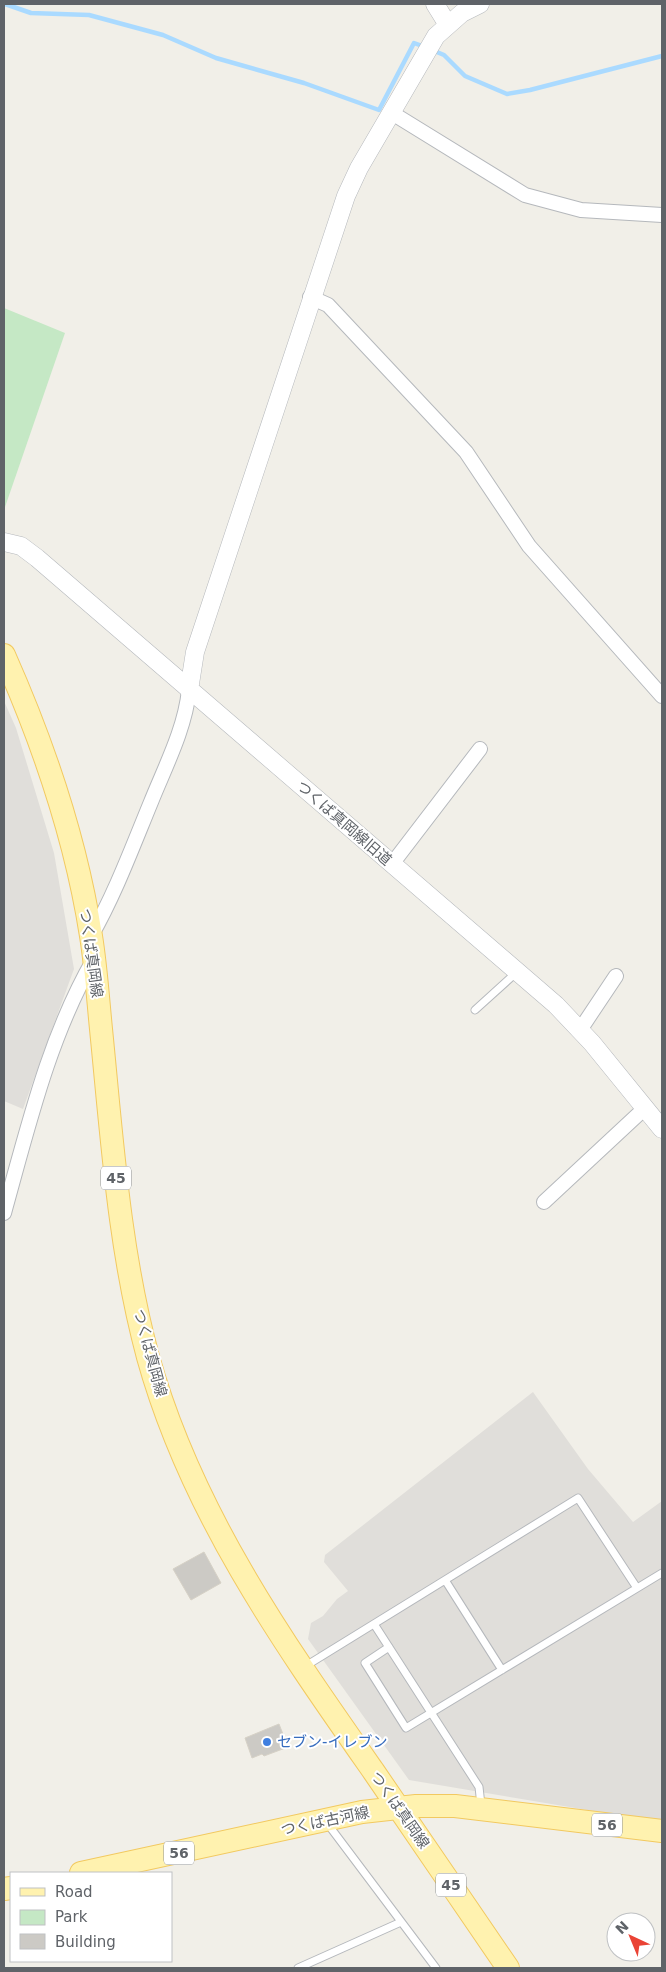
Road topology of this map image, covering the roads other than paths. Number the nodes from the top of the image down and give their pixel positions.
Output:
1 (435, 4) edge
2 (480, 4) edge
3 (448, 25) junction
4 (392, 113) junction
5 (662, 215) edge
6 (310, 297) junction
7 (4, 542) edge
8 (4, 655) edge
9 (189, 690) junction
10 (662, 696) edge
11 (480, 749) dead end
12 (392, 864) junction
13 (91, 936) junction
14 (94, 959) junction
15 (518, 972) junction
16 (616, 976) dead end
17 (475, 1010) dead end
18 (580, 1030) junction
19 (645, 1108) junction
20 (661, 1127) edge
21 (544, 1202) dead end
22 (4, 1213) edge
23 (662, 1573) edge
24 (445, 1580) junction
25 (637, 1588) junction
26 (374, 1624) junction
27 (389, 1647) junction
28 (302, 1668) junction
29 (502, 1670) junction
30 (432, 1713) junction
31 (397, 1807) junction
32 (481, 1809) junction
33 (326, 1821) junction
34 (662, 1831) edge
35 (86, 1872) edge
36 (401, 1922) junction
37 (298, 1968) edge
38 (436, 1968) edge
39 (508, 1968) edge

1 - 3 street
2 - 3 street
3 - 4 street
4 - 5 street
4 - 6 street
6 - 9 street
6 - 10 street
7 - 9 street, つくば真岡線旧道
8 - 13 main road, つくば真岡線 / 45
9 - 12 street, つくば真岡線旧道
9 - 13 street
11 - 12 street
12 - 15 street, つくば真岡線旧道
13 - 14 main road, つくば真岡線 / 45
14 - 22 street
14 - 28 main road, つくば真岡線 / 45
15 - 17 lane
15 - 18 street, つくば真岡線旧道
16 - 18 street
18 - 19 street, つくば真岡線旧道
19 - 20 street, つくば真岡線旧道
19 - 21 street
23 - 25 lane
24 - 25 lane
24 - 26 lane
24 - 29 lane
25 - 29 lane
26 - 27 lane
26 - 28 lane
27 - 30 lane
27 - 30 lane
28 - 31 main road, つくば真岡線 / 45
29 - 30 lane
30 - 32 lane
31 - 32 main road, つくば古河線 / 56
31 - 33 main road, つくば古河線 / 56
31 - 39 main road, つくば真岡線 / 45
32 - 34 main road, つくば古河線 / 56
33 - 35 main road, つくば古河線 / 56
33 - 36 lane
36 - 37 lane
36 - 38 lane

